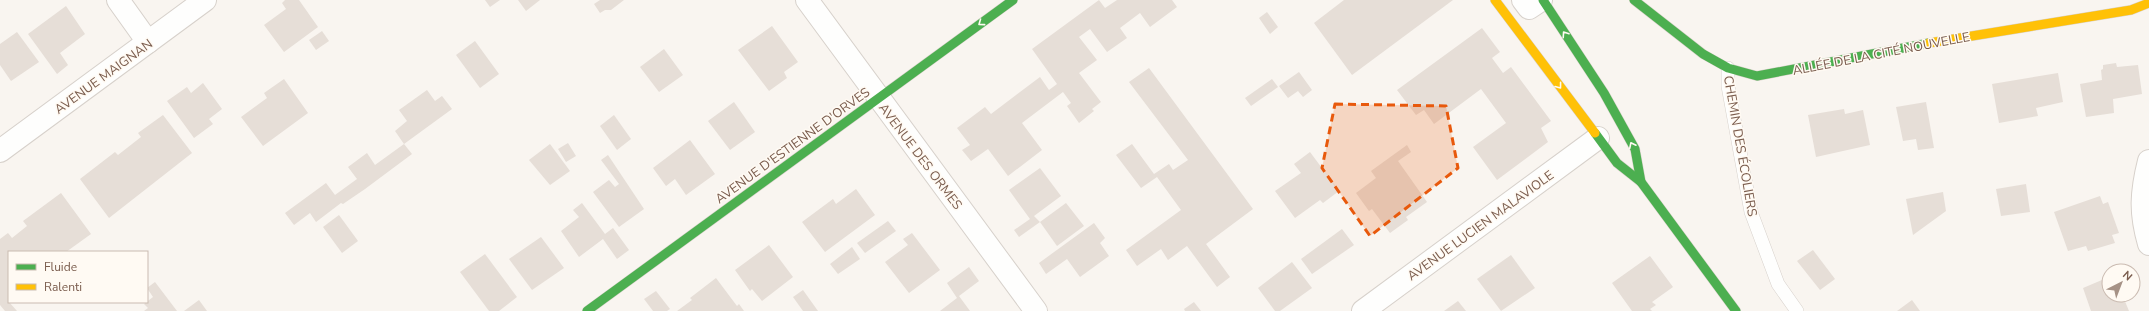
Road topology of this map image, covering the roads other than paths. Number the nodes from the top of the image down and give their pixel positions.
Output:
1 (118, 0) edge
2 (205, 0) edge
3 (807, 0) edge
4 (1013, 0) edge
5 (1495, 0) edge
6 (1523, 0) edge
7 (1542, 0) edge
8 (1634, 0) edge
9 (2149, 3) edge
10 (148, 42) junction
11 (1728, 68) junction
12 (878, 98) junction
13 (1598, 138) junction
14 (0, 151) edge
15 (2149, 161) edge
16 (1641, 182) junction
17 (2149, 244) edge
18 (588, 311) edge
19 (1036, 311) edge
20 (1363, 311) edge
21 (1736, 311) edge
22 (1797, 311) edge

1 - 10 street
2 - 10 street, AVENUE MAIGNAN
3 - 12 street, AVENUE DES ORMES
4 -> 12 street, AVENUE D'ESTIENNE D'ORVES
5 -> 13 street
6 - 7 street
16 -> 7 street
8 - 11 street, ALLÉE DE LA CITÉ NOUVELLE
9 - 11 street, ALLÉE DE LA CITÉ NOUVELLE
10 - 14 street, AVENUE MAIGNAN
11 - 22 lane, CHEMIN DES ÉCOLIERS
12 - 18 street, AVENUE D'ESTIENNE D'ORVES
12 - 19 street, AVENUE DES ORMES
13 - 16 street
13 - 20 street, AVENUE LUCIEN MALAVIOLE
15 - 17 street
16 - 21 street

